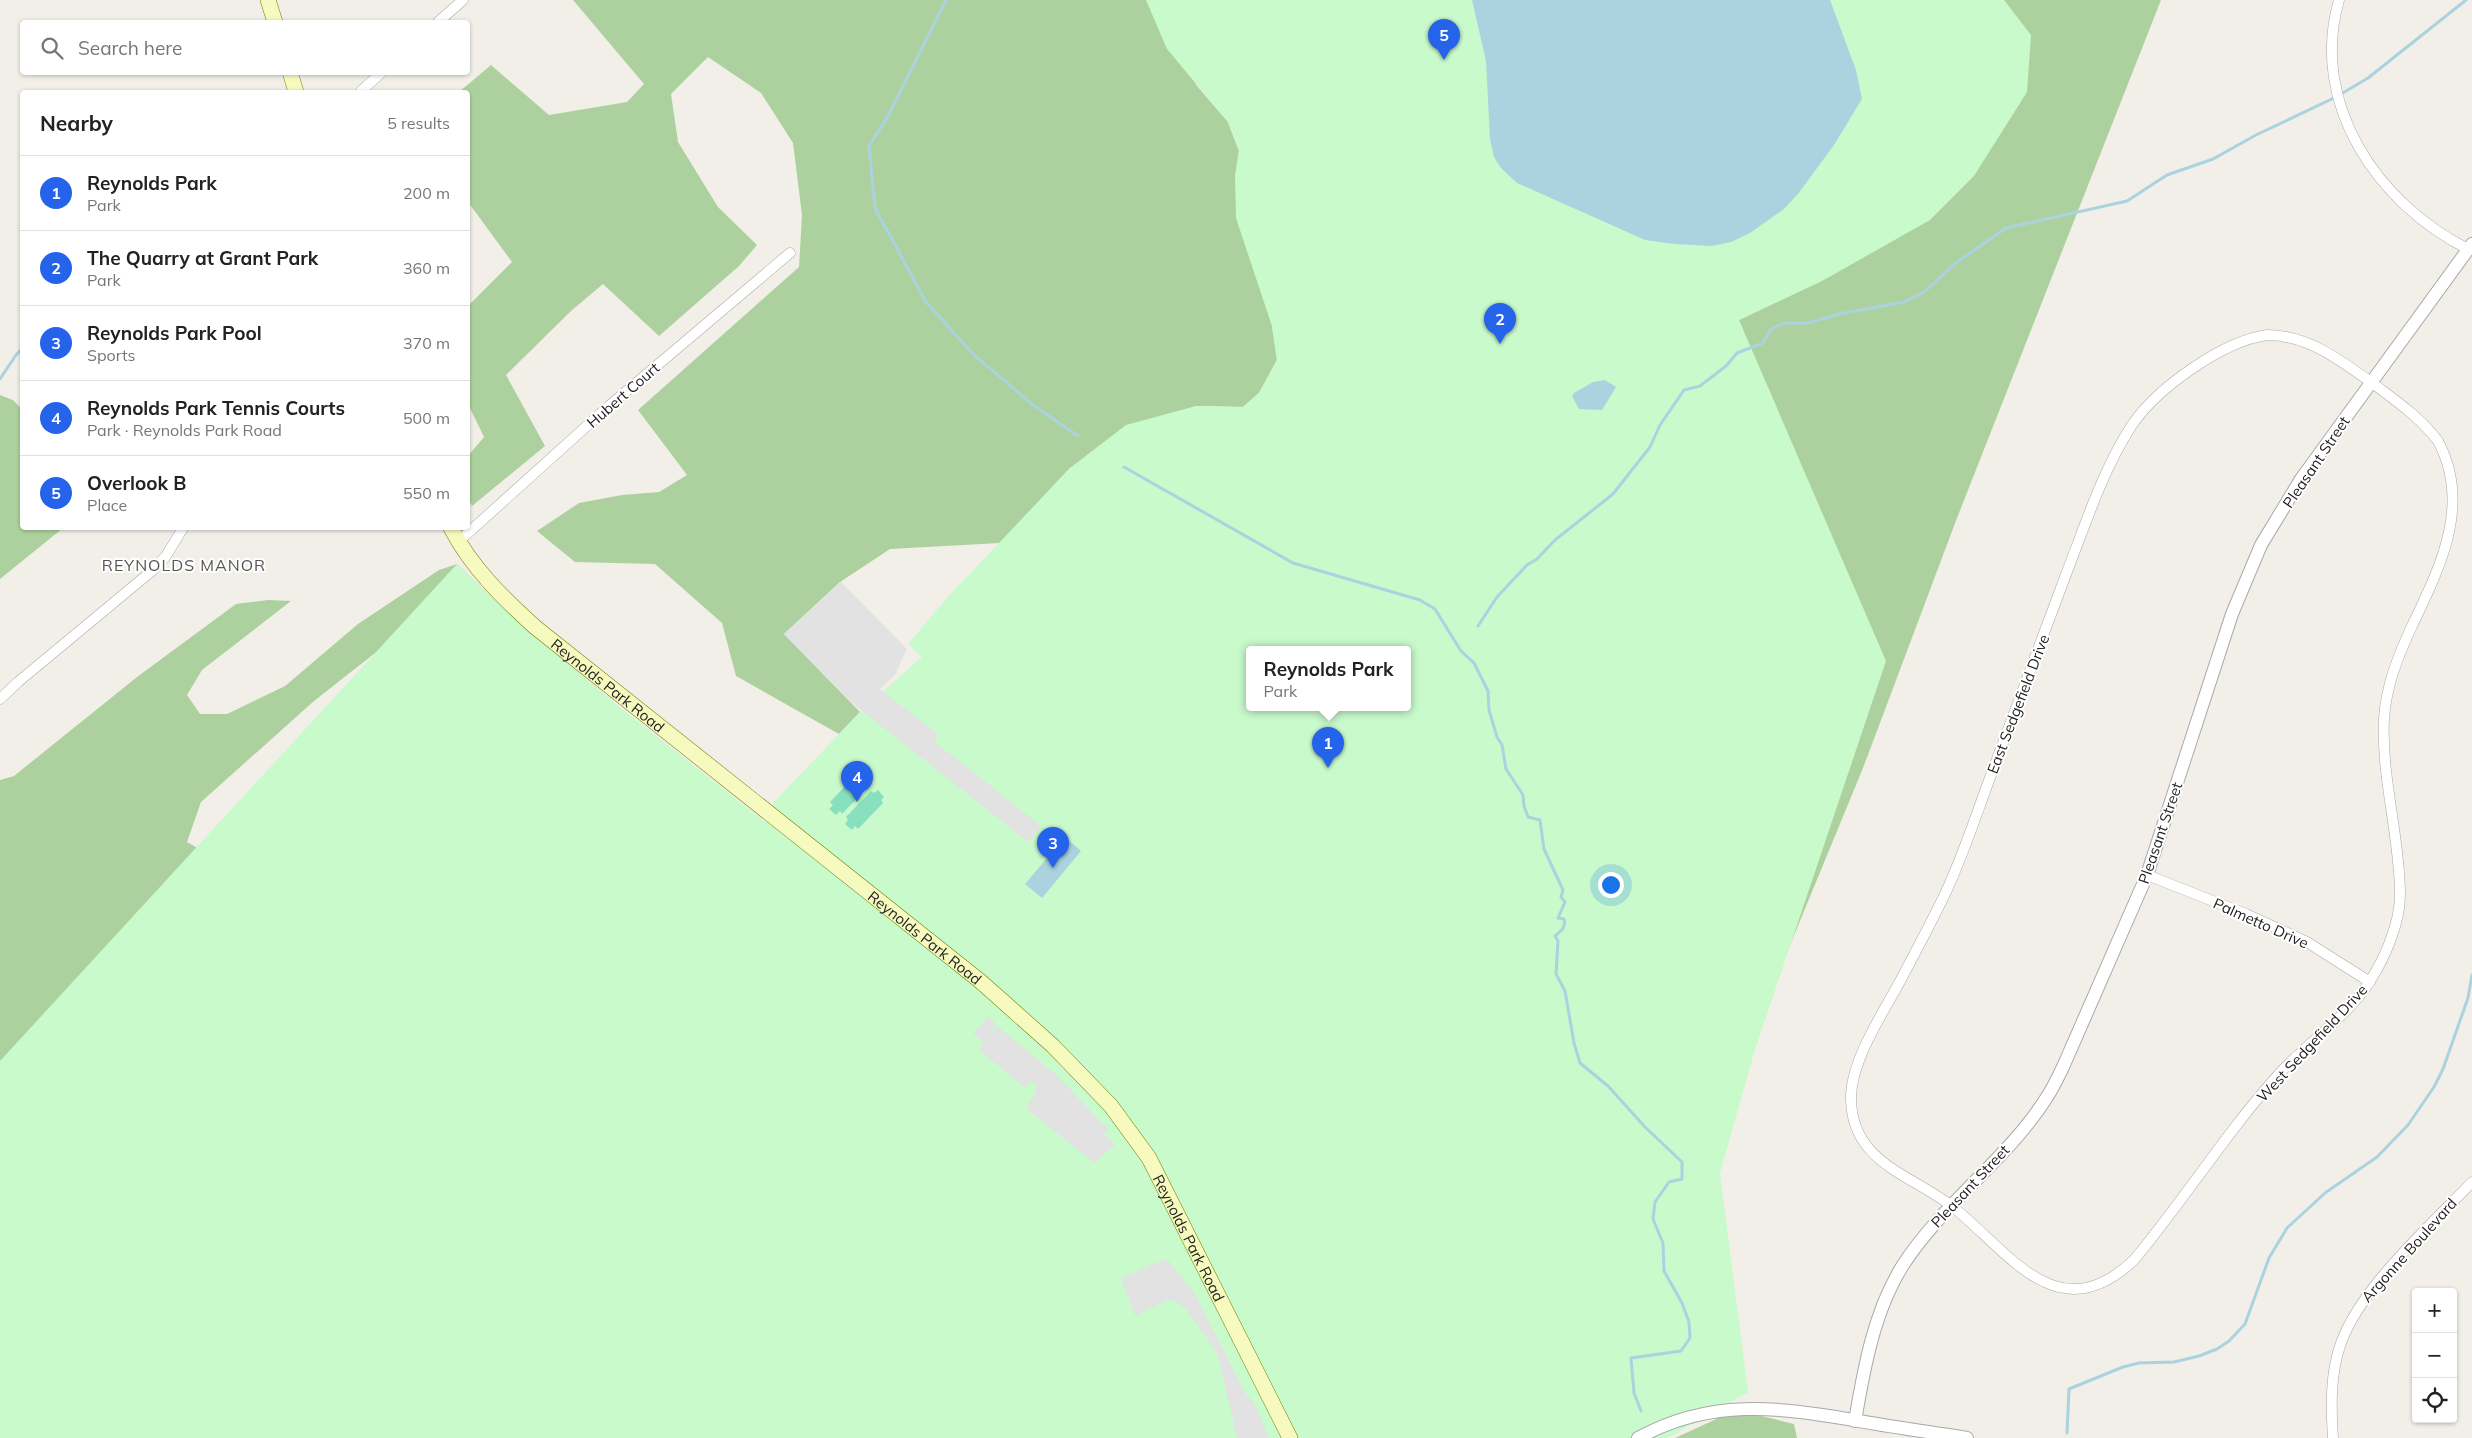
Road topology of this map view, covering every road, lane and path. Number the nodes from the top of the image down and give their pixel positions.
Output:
1 (268, 0) edge
2 (463, 0) edge
3 (2339, 0) edge
4 (274, 20) edge
5 (440, 20) edge
6 (291, 75) edge
7 (379, 75) edge
8 (295, 90) edge
9 (362, 90) edge
10 (2470, 247) edge
11 (790, 252) dead end
12 (2371, 383) junction
13 (182, 530) edge
14 (452, 530) edge
15 (458, 542) junction
16 (0, 699) edge
17 (2146, 875) junction
18 (2370, 982) junction
19 (2472, 1182) edge
20 (1952, 1206) junction
21 (1855, 1421) junction
22 (1290, 1438) edge
23 (1638, 1438) edge
24 (1967, 1438) edge
25 (2333, 1438) edge

1 - 4 main road
2 - 5 street
3 - 10 street
6 - 8 main road
7 - 9 street
10 - 12 street, Pleasant Street
11 - 15 street, Hubert Court
12 - 17 street, Pleasant Street
12 - 18 street, West Sedgefield Drive
12 - 20 street, East Sedgefield Drive
13 - 16 street
14 - 15 main road, Reynolds Park Road
15 - 22 main road, Reynolds Park Road
17 - 18 street, Palmetto Drive
17 - 20 street, Pleasant Street
18 - 20 street, West Sedgefield Drive
19 - 25 street, Argonne Boulevard
20 - 21 street, Pleasant Street
21 - 23 street
21 - 24 street

